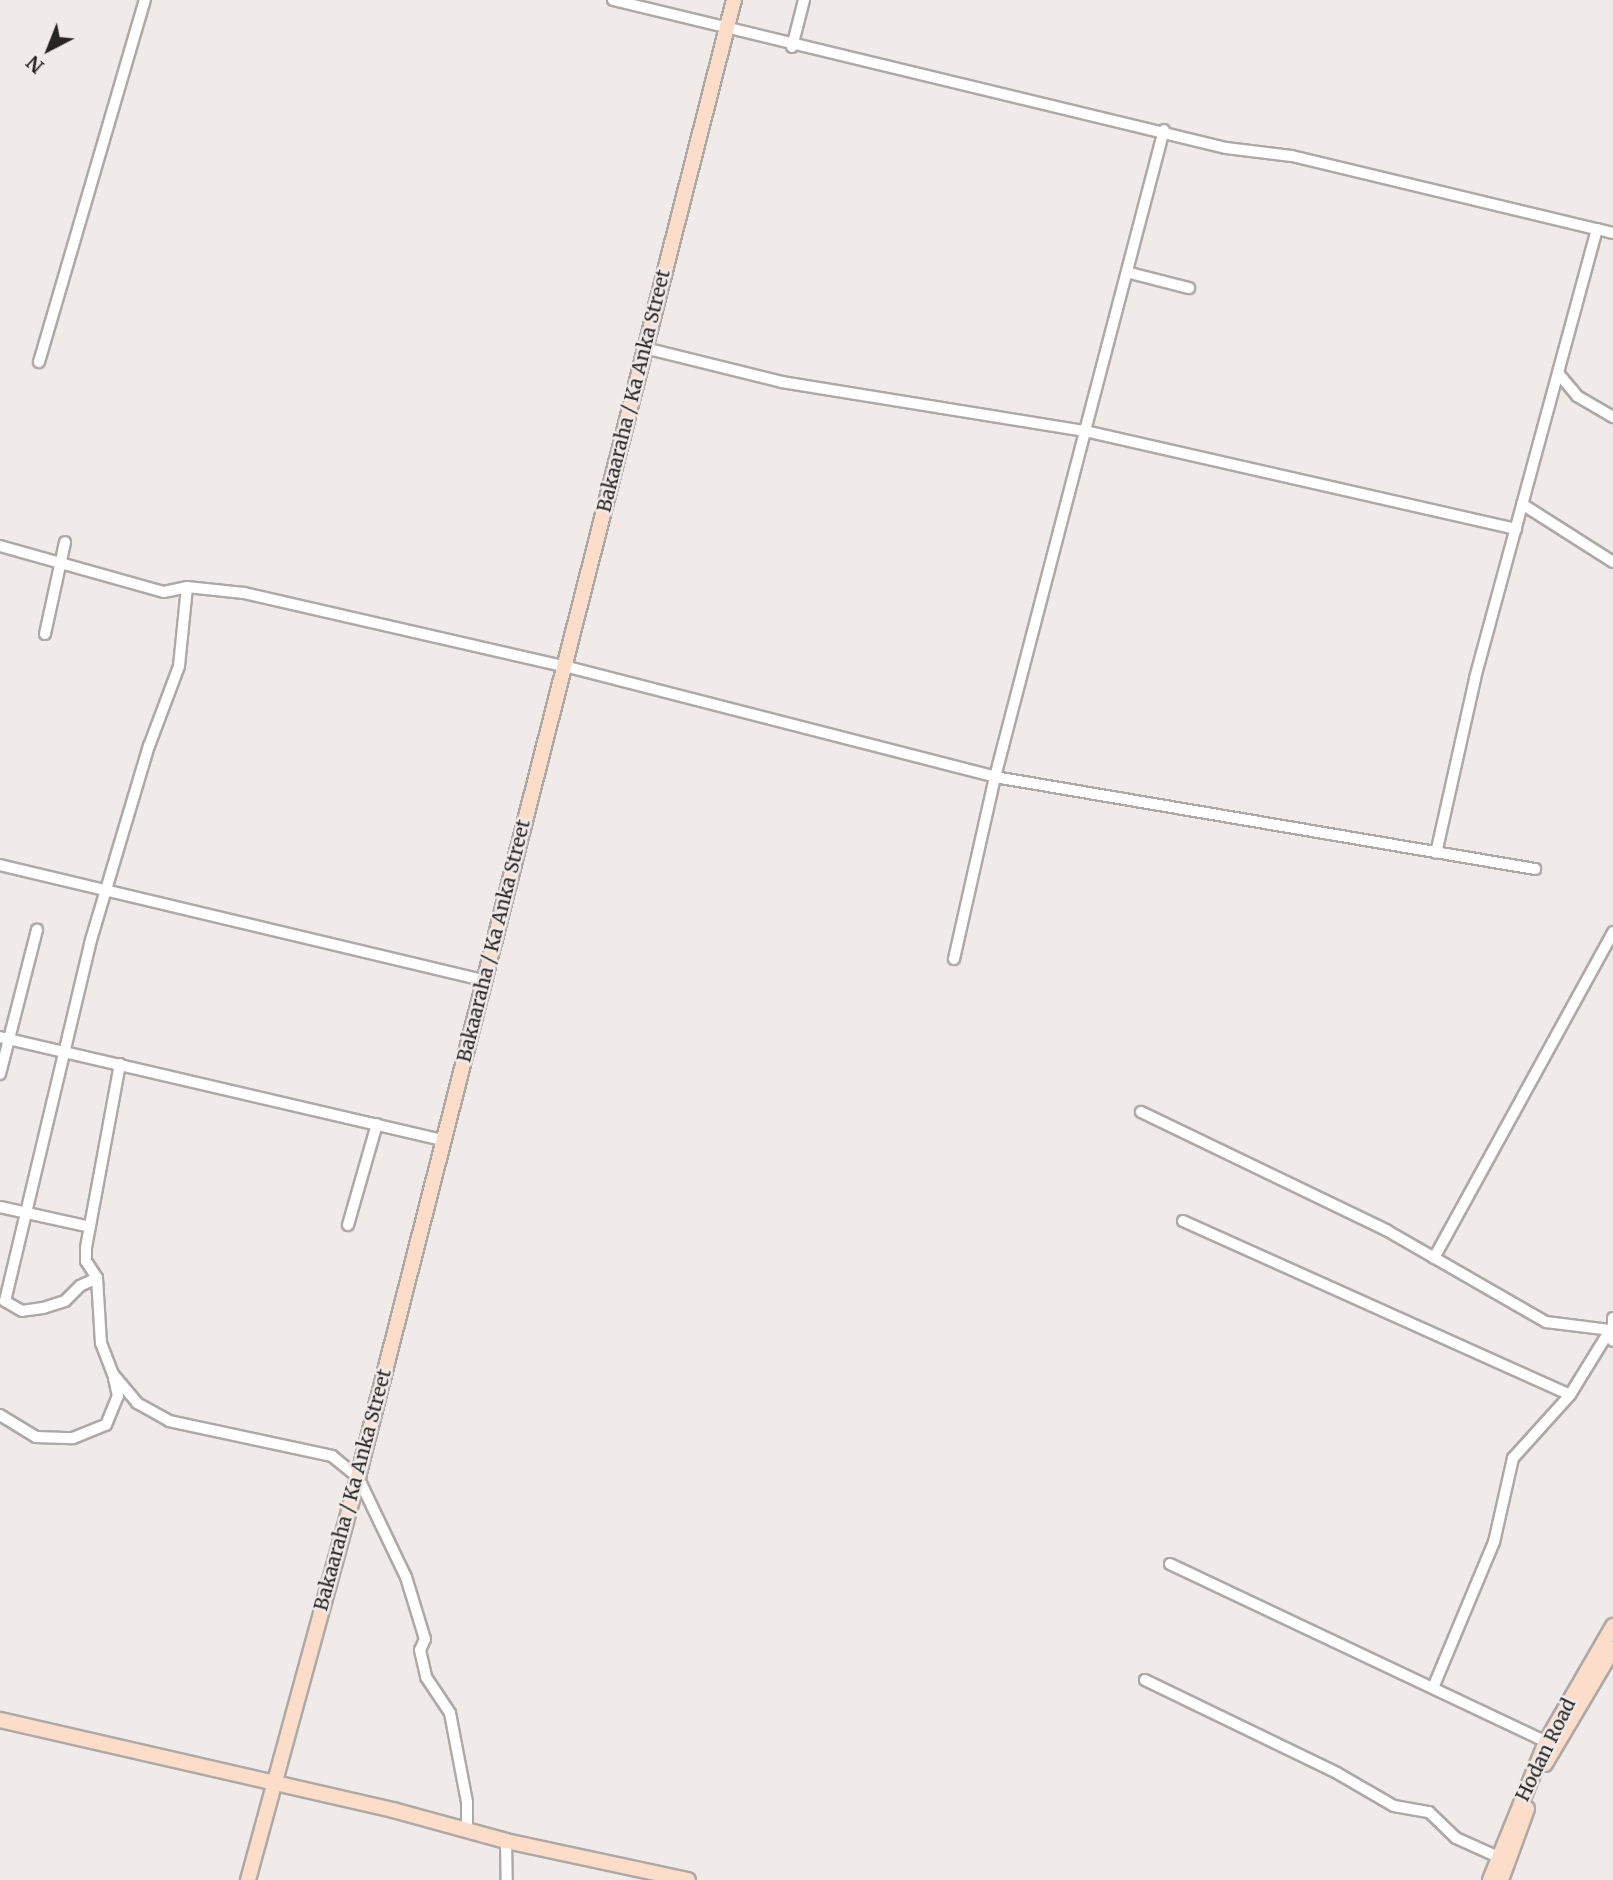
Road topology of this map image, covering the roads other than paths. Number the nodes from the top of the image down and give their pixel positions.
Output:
1 (145, 0) edge
2 (613, 0) edge
3 (734, 0) edge
4 (804, 0) edge
5 (728, 26) junction
6 (792, 47) junction
7 (1164, 130) junction
8 (1597, 229) junction
9 (1613, 233) edge
10 (1130, 273) junction
11 (1189, 288) dead end
12 (645, 348) junction
13 (39, 362) dead end
14 (1558, 373) junction
15 (1613, 417) edge
16 (1085, 432) junction
17 (1522, 504) junction
18 (1516, 528) junction
19 (65, 542) dead end
20 (0, 546) edge
21 (59, 561) junction
22 (1613, 562) edge
23 (187, 587) junction
24 (45, 634) dead end
25 (564, 666) junction
26 (995, 777) junction
27 (1436, 853) junction
28 (0, 866) edge
29 (1535, 869) dead end
30 (107, 890) junction
31 (37, 930) dead end
32 (1613, 932) edge
33 (954, 959) dead end
34 (484, 980) junction
35 (4, 1038) edge
36 (67, 1052) junction
37 (120, 1064) junction
38 (0, 1074) edge
39 (1140, 1112) dead end
40 (377, 1124) junction
41 (443, 1140) junction
42 (0, 1207) edge
43 (28, 1214) junction
44 (1183, 1222) dead end
45 (348, 1225) dead end
46 (90, 1227) junction
47 (1434, 1258) junction
48 (97, 1278) junction
49 (1613, 1318) edge
50 (1610, 1330) junction
51 (1613, 1341) edge
52 (113, 1374) junction
53 (1570, 1395) junction
54 (0, 1415) edge
55 (358, 1477) junction
56 (1170, 1564) dead end
57 (1613, 1626) edge
58 (1613, 1649) edge
59 (1145, 1680) dead end
60 (1433, 1688) junction
61 (0, 1720) edge
62 (1546, 1742) junction
63 (272, 1786) junction
64 (467, 1831) junction
65 (506, 1841) junction
66 (1498, 1857) junction
67 (248, 1880) edge
68 (508, 1880) edge
69 (688, 1880) edge
70 (1490, 1880) edge
71 (1501, 1880) edge

1 - 13 street
2 - 5 street
3 - 5 street, Bakaaraha / Ka Anka Street
4 - 6 street
5 - 6 street
5 - 12 street, Bakaaraha / Ka Anka Street
6 - 7 street
7 - 8 street
7 - 10 street
8 - 9 street
8 - 14 street
10 - 11 street
10 - 16 street
12 - 16 street
12 - 25 street, Bakaaraha / Ka Anka Street
14 - 15 street
14 - 17 street
16 - 18 street
16 - 26 street
17 - 18 street
17 - 22 street
18 - 27 street
19 - 21 street
20 - 21 street
21 - 23 street
21 - 24 street
23 - 25 street
23 - 30 street
25 - 26 street
25 - 34 street, Bakaaraha / Ka Anka Street
26 - 27 street
26 - 33 street
27 - 29 street
28 - 30 street
30 - 34 street
30 - 36 street
31 - 35 street
32 - 47 street
34 - 41 street, Bakaaraha / Ka Anka Street
35 - 36 street
35 - 38 street
36 - 37 street
36 - 43 street
37 - 40 street
37 - 46 street
39 - 47 street
40 - 41 street
40 - 45 street
41 - 55 street, Bakaaraha / Ka Anka Street
42 - 43 street
43 - 46 street
43 - 48 street
44 - 53 street
46 - 48 street
47 - 50 street
48 - 52 street
49 - 50 street
50 - 51 street
50 - 53 street
52 - 54 street
52 - 55 street
53 - 60 street
55 - 63 street, Bakaaraha / Ka Anka Street
55 - 64 street
56 - 60 street
57 - 62 street, Hodan Road
58 - 71 street, Hodan Road
59 - 66 street
60 - 62 street
61 - 63 street
62 - 66 street, Hodan Road
63 - 64 street
63 - 67 street, Bakaaraha / Ka Anka Street
64 - 65 street
65 - 68 street
65 - 69 street
66 - 70 street, Hodan Road

